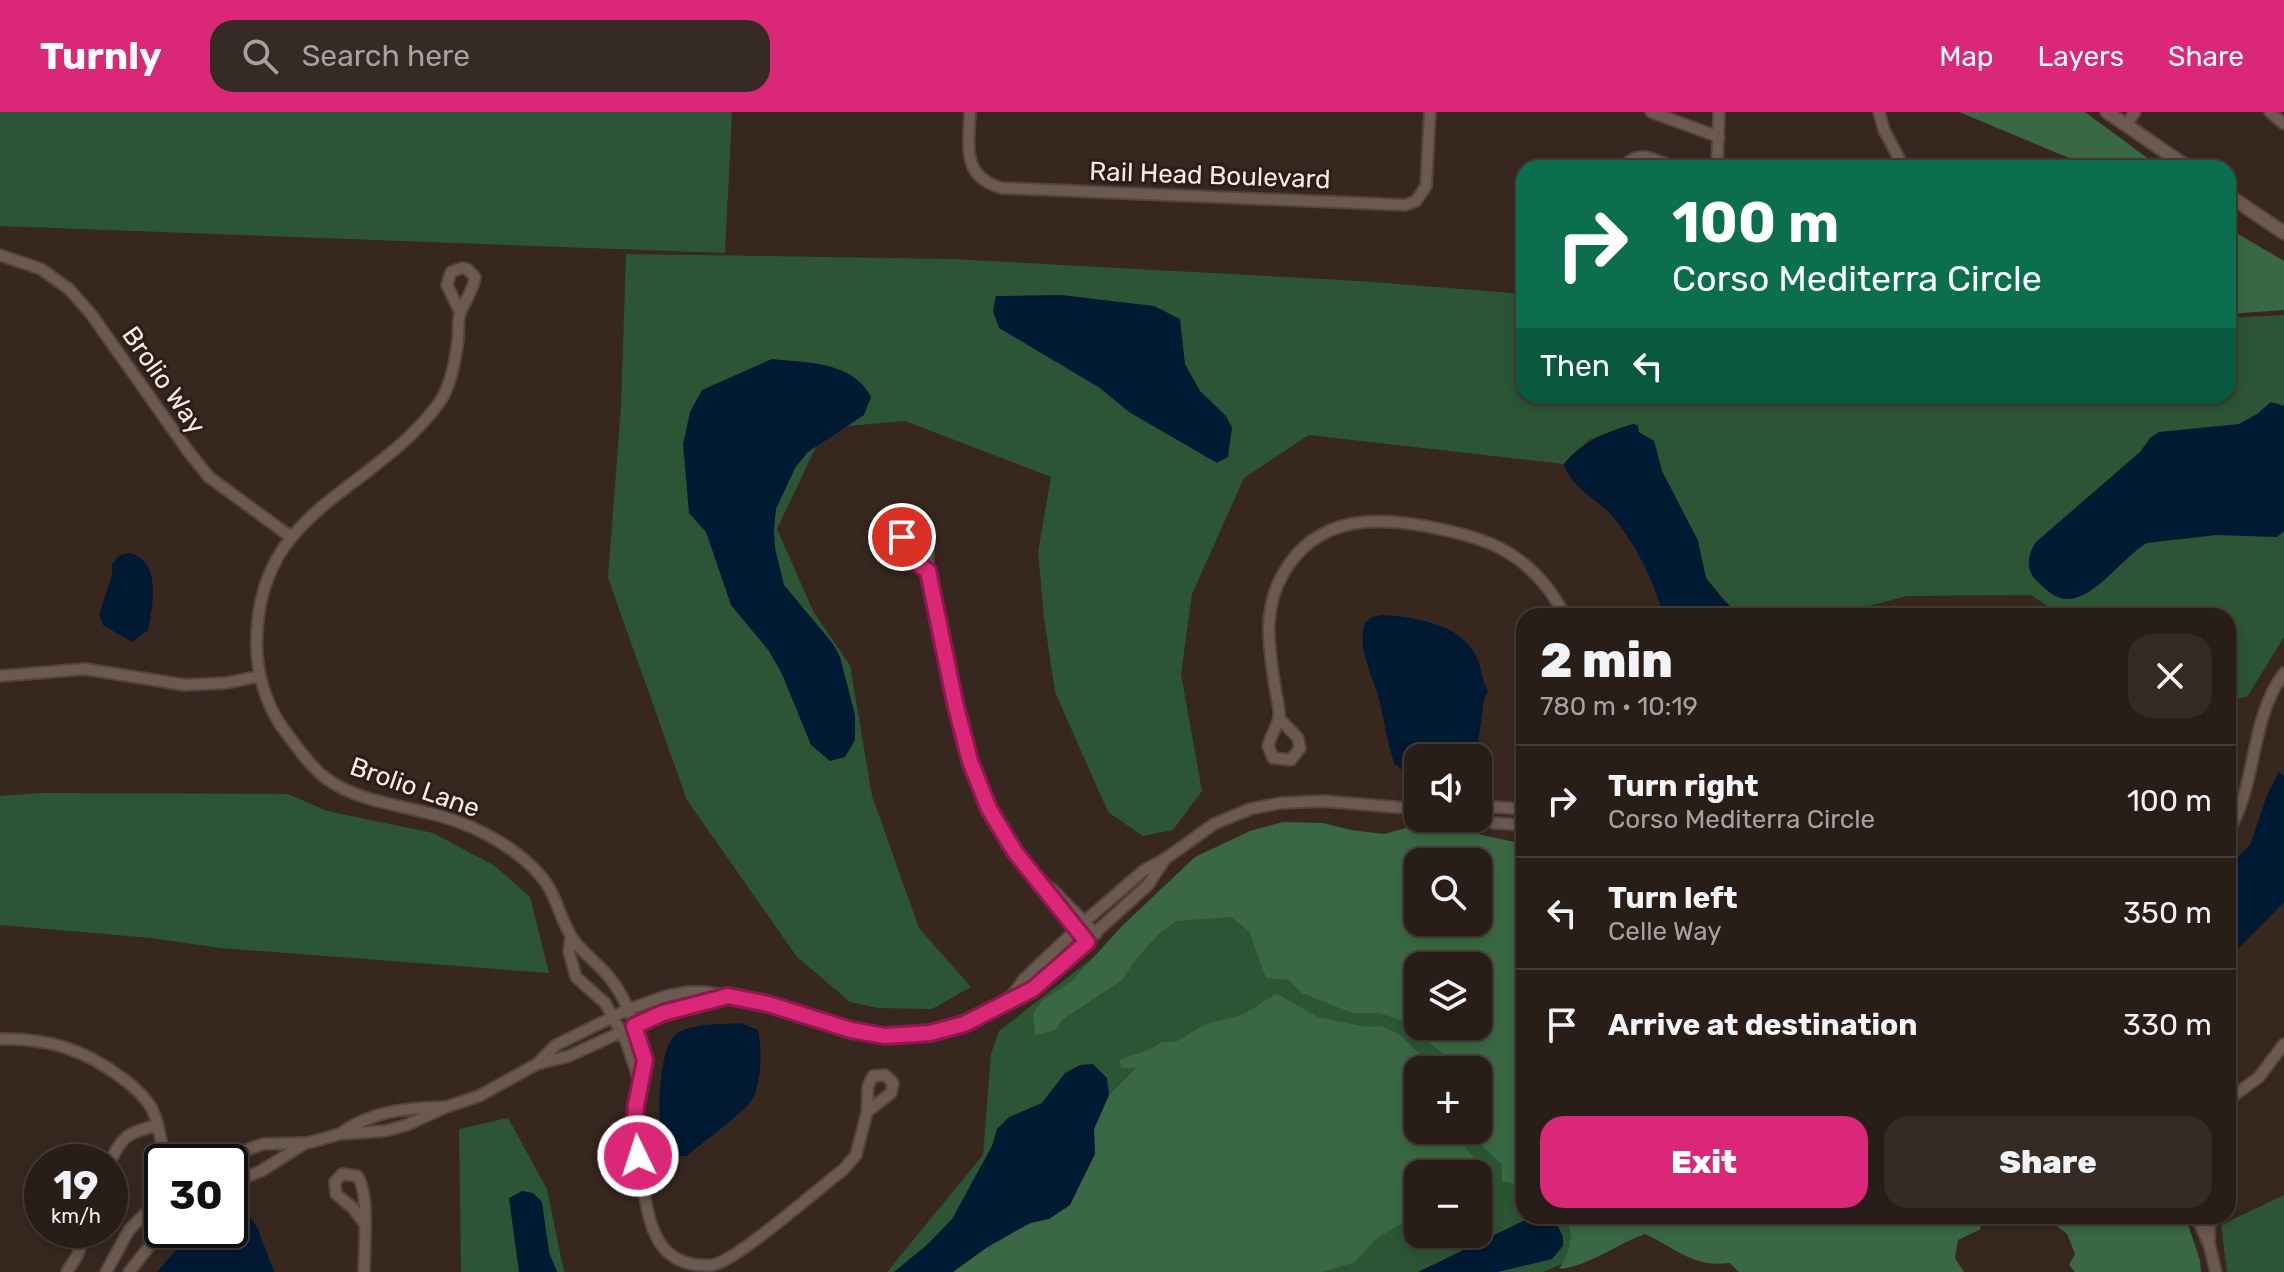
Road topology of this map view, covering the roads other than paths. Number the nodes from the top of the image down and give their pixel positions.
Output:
1 (970, 112) edge
2 (1430, 112) edge
3 (1651, 112) edge
4 (1719, 112) edge
5 (1879, 112) edge
6 (2107, 112) edge
7 (2135, 112) edge
8 (2270, 112) edge
9 (2284, 124) edge
10 (2126, 125) junction
11 (1719, 137) junction
12 (1630, 160) edge
13 (1652, 160) edge
14 (1718, 160) edge
15 (1900, 160) edge
16 (2177, 160) edge
17 (2236, 200) edge
18 (2284, 233) edge
19 (0, 255) edge
20 (460, 312) dead end
21 (291, 537) junction
22 (928, 571) dead end
23 (1560, 608) edge
24 (2284, 673) edge
25 (0, 676) edge
26 (260, 676) junction
27 (1279, 718) dead end
28 (1492, 807) edge
29 (1404, 808) edge
30 (1516, 808) edge
31 (2236, 816) edge
32 (1492, 822) edge
33 (1516, 824) edge
34 (1165, 859) junction
35 (1080, 925) junction
36 (571, 937) junction
37 (1092, 938) junction
38 (728, 996) junction
39 (1010, 999) junction
40 (627, 1010) junction
41 (613, 1017) junction
42 (634, 1026) junction
43 (621, 1032) junction
44 (0, 1039) edge
45 (2284, 1044) edge
46 (537, 1064) junction
47 (639, 1080) junction
48 (2236, 1094) edge
49 (446, 1107) junction
50 (867, 1112) dead end
51 (158, 1125) junction
52 (340, 1134) junction
53 (118, 1144) edge
54 (160, 1144) edge
55 (304, 1144) junction
56 (248, 1149) edge
57 (248, 1176) edge
58 (144, 1215) edge
59 (364, 1223) junction
60 (2200, 1224) edge
61 (2210, 1224) edge
62 (2209, 1244) junction
63 (80, 1248) edge
64 (148, 1248) edge
65 (67, 1272) edge
66 (106, 1272) edge
67 (129, 1272) edge
68 (364, 1272) edge
69 (2216, 1272) edge

1 - 2 street, Rail Head Boulevard
3 - 11 street
4 - 11 street
5 - 15 street
6 - 10 street
7 - 10 street
8 - 9 street
10 - 16 street
11 - 14 street
12 - 13 street
17 - 18 street
19 - 21 street, Brolio Way
20 - 21 street, Brolio Lane
21 - 26 street, Brolio Lane
22 - 35 street
23 - 27 street
24 - 31 street
25 - 26 street
26 - 36 street, Brolio Lane
28 - 30 street
29 - 34 street
32 - 33 street
34 - 35 street
34 - 37 street
35 - 37 street
35 - 39 street
36 - 40 street, Brolio Lane
36 - 41 street, Brolio Lane
37 - 39 street
38 - 39 street
38 - 40 street
38 - 42 street
40 - 41 street
40 - 42 street, Brolio Lane
41 - 43 street, Brolio Lane
41 - 46 street
42 - 43 street
42 - 47 street, Brolio Lane
43 - 46 street
43 - 47 street, Brolio Lane
44 - 51 street
45 - 48 street
46 - 49 street
47 - 50 street, Brolio Lane
49 - 52 street
49 - 52 street
51 - 53 street
51 - 54 street
52 - 55 street
55 - 56 street
55 - 57 street
58 - 66 street
59 - 59 street
59 - 68 street
60 - 62 street
61 - 62 street
62 - 69 street
63 - 65 street
64 - 67 street

